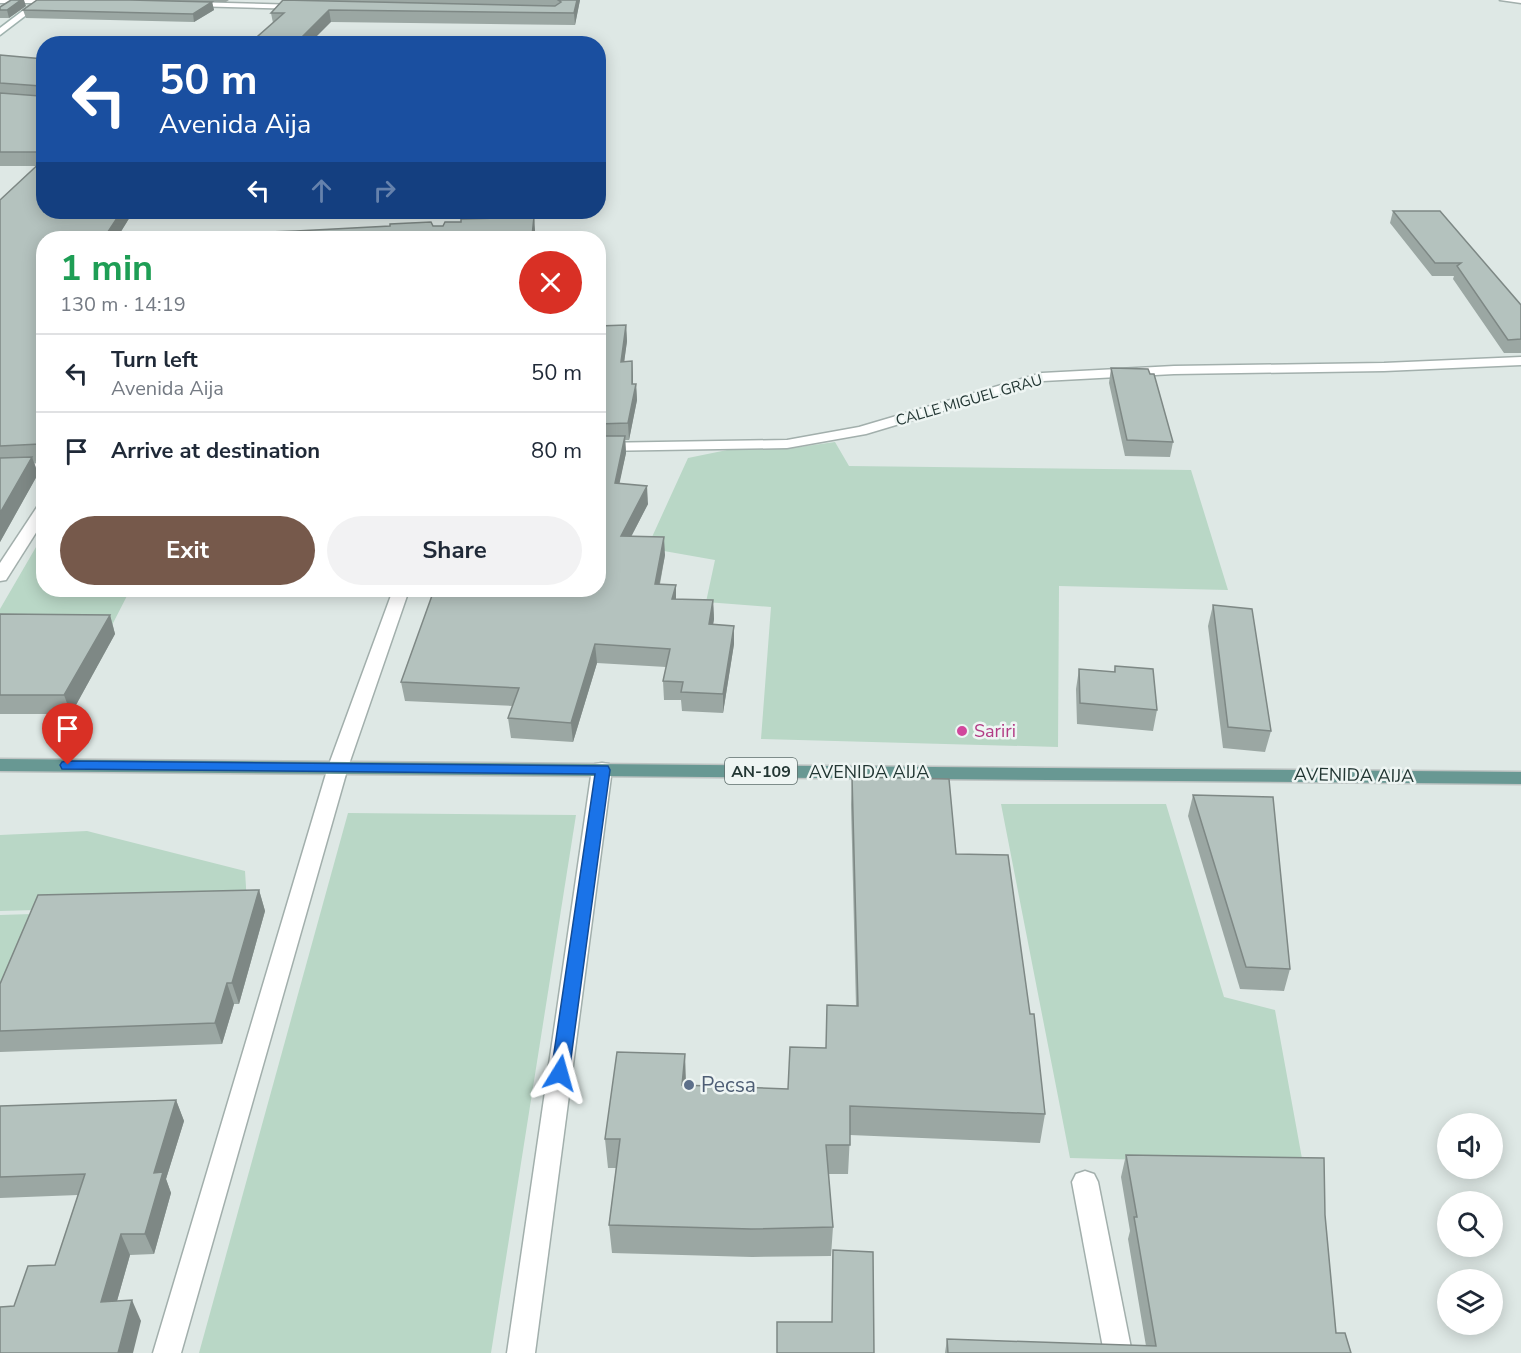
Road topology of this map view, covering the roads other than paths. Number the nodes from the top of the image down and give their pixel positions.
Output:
1 (17, 0) edge
2 (41, 0) edge
3 (1504, 0) edge
4 (0, 1) edge
5 (1521, 1) edge
6 (75, 2) edge
7 (180, 4) edge
8 (308, 7) edge
9 (0, 12) edge
10 (0, 32) edge
11 (1521, 361) edge
12 (606, 447) edge
13 (36, 467) edge
14 (0, 469) edge
15 (36, 520) edge
16 (0, 576) edge
17 (399, 597) edge
18 (0, 765) edge
19 (338, 767) junction
20 (603, 770) junction
21 (1521, 778) edge
22 (1085, 1182) dead end
23 (167, 1353) edge
24 (521, 1353) edge
25 (1118, 1353) edge

1 - 2 street
1 - 4 street
1 - 9 street
2 - 6 street
2 - 10 street
3 - 5 street
7 - 8 street
11 - 12 street, CALLE MIGUEL GRAU
13 - 14 street
15 - 16 street
17 - 19 street
18 - 19 main road, AVENIDA AIJA / AN-109
19 - 20 main road, AVENIDA AIJA / AN-109
19 - 23 street
20 - 21 main road, AVENIDA AIJA / AN-109
20 - 24 street
22 - 25 street

